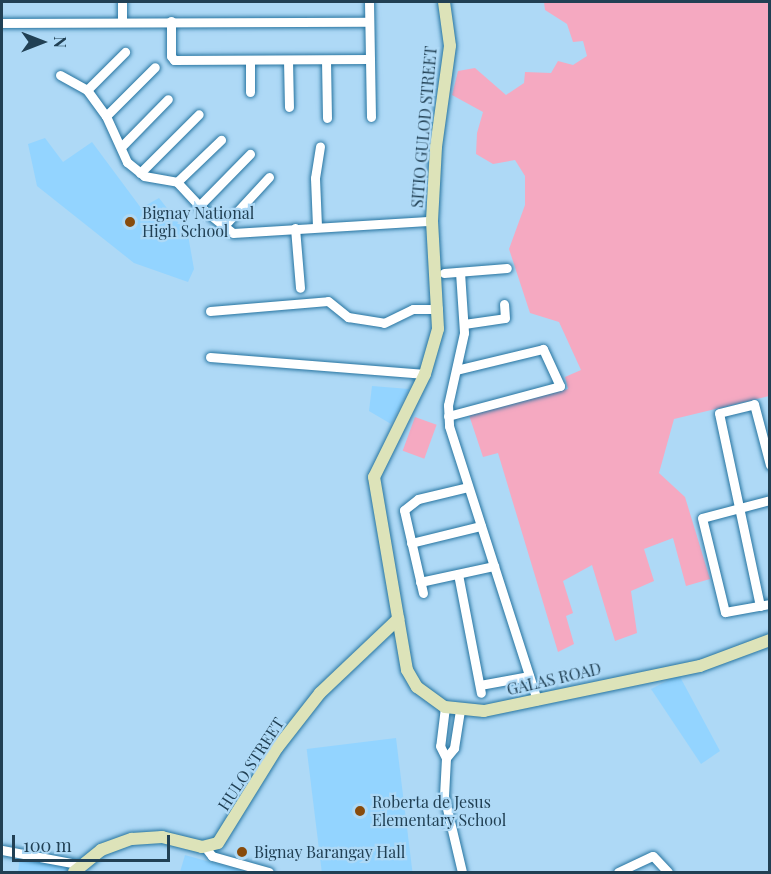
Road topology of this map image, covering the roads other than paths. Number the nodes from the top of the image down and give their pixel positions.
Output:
1 (122, 2) edge
2 (369, 2) edge
3 (444, 2) edge
4 (171, 21) junction
5 (122, 22) junction
6 (369, 22) junction
7 (2, 23) edge
8 (125, 52) dead end
9 (370, 59) junction
10 (288, 60) junction
11 (326, 60) junction
12 (250, 61) junction
13 (155, 67) dead end
14 (60, 75) dead end
15 (87, 90) junction
16 (250, 92) dead end
17 (168, 99) dead end
18 (289, 107) dead end
19 (199, 114) dead end
20 (106, 116) junction
21 (371, 117) dead end
22 (327, 118) dead end
23 (221, 140) dead end
24 (320, 146) dead end
25 (121, 147) junction
26 (250, 154) dead end
27 (140, 173) junction
28 (269, 177) dead end
29 (177, 182) junction
30 (199, 206) junction
31 (432, 221) junction
32 (317, 226) junction
33 (223, 227) junction
34 (295, 228) junction
35 (507, 268) dead end
36 (460, 272) junction
37 (444, 273) dead end
38 (300, 288) dead end
39 (504, 304) dead end
40 (438, 309) junction
41 (210, 311) dead end
42 (464, 324) junction
43 (210, 357) dead end
44 (456, 370) junction
45 (425, 374) junction
46 (448, 416) junction
47 (767, 448) edge
48 (770, 465) edge
49 (468, 487) junction
50 (770, 500) edge
51 (737, 507) junction
52 (481, 526) junction
53 (411, 543) junction
54 (494, 566) junction
55 (458, 574) junction
56 (420, 582) junction
57 (423, 593) dead end
58 (765, 605) edge
59 (398, 619) junction
60 (770, 640) edge
61 (529, 676) junction
62 (537, 700) junction
63 (446, 707) junction
64 (460, 711) junction
65 (446, 758) junction
66 (205, 848) junction
67 (2, 850) edge
68 (78, 869) edge
69 (269, 873) edge
70 (462, 873) edge
71 (618, 873) edge
72 (668, 873) edge

1 - 5 street
2 - 6 street
3 - 31 main road, SITIO GULOD STREET
4 - 5 street
4 - 6 street
4 - 12 street
5 - 7 street
6 - 9 street
8 - 15 street
9 - 11 street
9 - 21 street
10 - 11 street
10 - 12 street
10 - 18 street
11 - 22 street
12 - 16 street
13 - 20 street
14 - 15 street
15 - 20 street
17 - 25 street
19 - 27 street
20 - 25 street
23 - 29 street
24 - 32 street
25 - 27 street
26 - 30 street
27 - 29 street
28 - 33 street
29 - 30 street
30 - 33 street
31 - 32 street
31 - 40 main road, SITIO GULOD STREET
32 - 34 street
33 - 34 street
34 - 38 street
35 - 36 street
36 - 37 street
36 - 42 street
39 - 42 street
40 - 41 street
40 - 45 main road, SITIO GULOD STREET
42 - 44 street
43 - 45 street
44 - 46 street
44 - 46 street
45 - 59 main road, GALAS ROAD
46 - 49 street
47 - 48 street
47 - 51 street
49 - 52 street
49 - 53 street
50 - 51 street
51 - 58 street
51 - 58 street
52 - 53 street
52 - 54 street
53 - 56 street
54 - 55 street
54 - 61 street
55 - 56 street
55 - 61 street
56 - 57 street
59 - 63 main road, GALAS ROAD
59 - 66 main road, HULO STREET
60 - 62 main road, GALAS ROAD
61 - 62 street
62 - 64 main road, GALAS ROAD
63 - 64 main road, GALAS ROAD
63 - 65 street
64 - 65 street
65 - 70 street
66 - 68 main road
66 - 69 street
67 - 68 street
71 - 72 street

